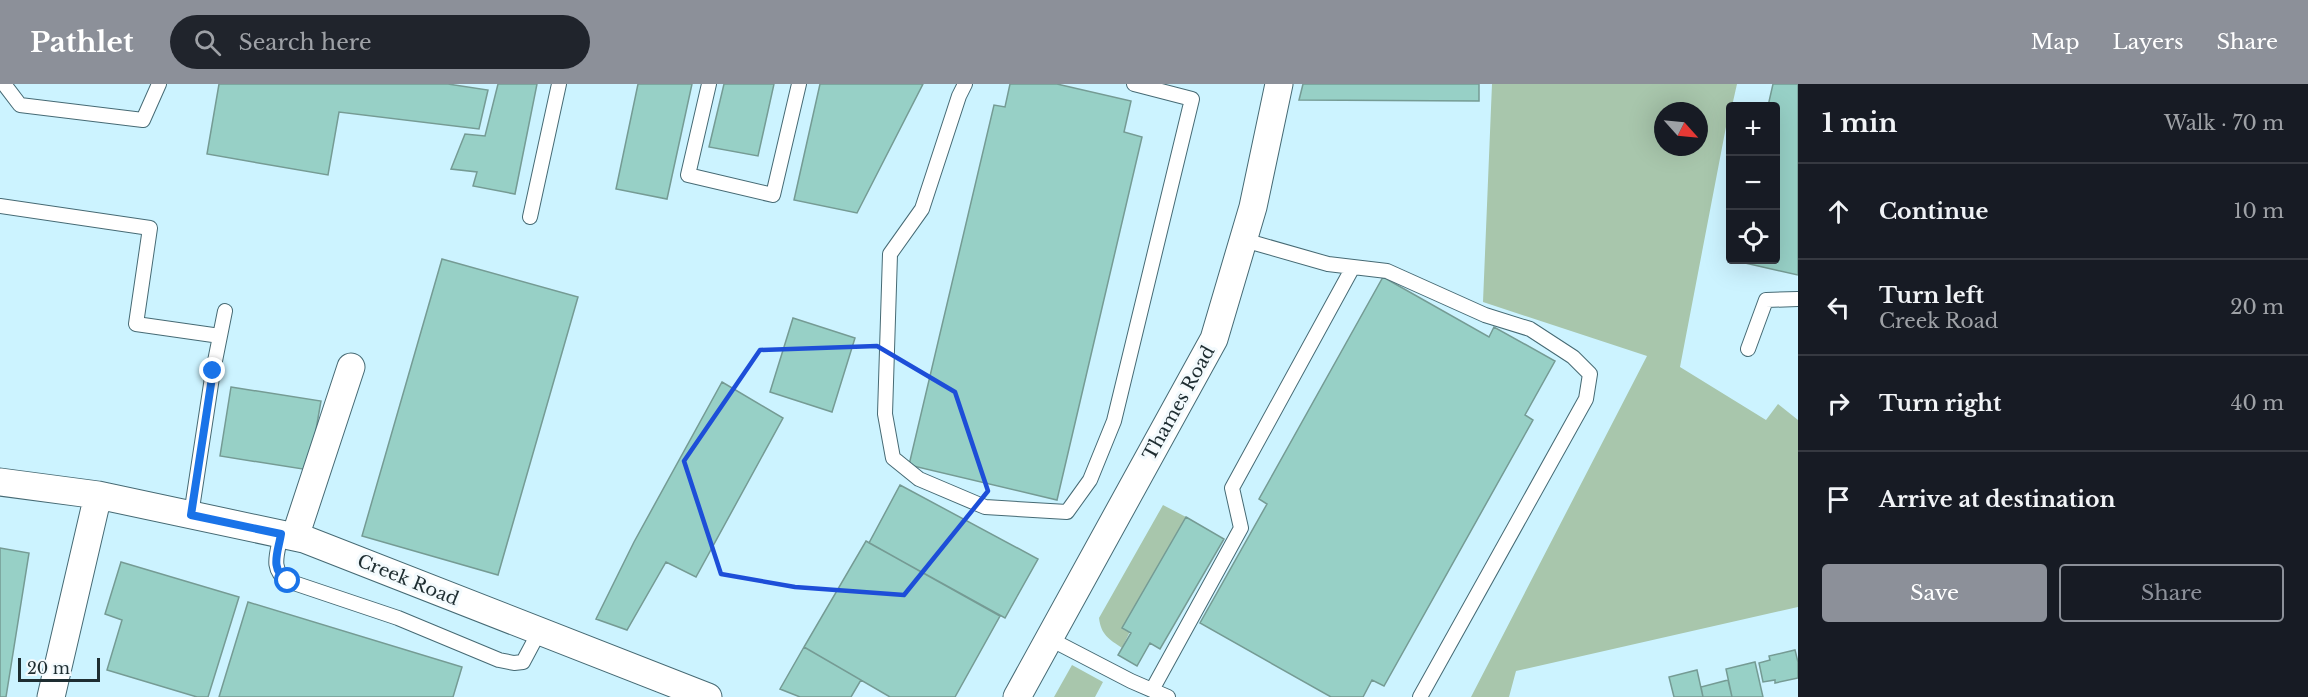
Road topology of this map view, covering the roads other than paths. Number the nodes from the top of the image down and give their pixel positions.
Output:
1 (4, 84) edge
2 (159, 84) edge
3 (559, 84) edge
4 (709, 84) edge
5 (799, 84) edge
6 (965, 84) edge
7 (1134, 84) edge
8 (1279, 84) edge
9 (0, 206) edge
10 (530, 218) dead end
11 (1244, 240) junction
12 (1353, 267) junction
13 (1798, 299) edge
14 (225, 311) dead end
15 (220, 336) junction
16 (1748, 349) dead end
17 (351, 367) dead end
18 (0, 482) edge
19 (98, 495) junction
20 (191, 515) junction
21 (288, 536) junction
22 (539, 632) junction
23 (1050, 639) junction
24 (1152, 690) junction
25 (51, 697) edge
26 (708, 697) edge
27 (1017, 697) edge
28 (1168, 697) edge
29 (1420, 697) edge

1 - 2 lane
3 - 10 lane
4 - 5 lane
6 - 7 lane
8 - 11 street, Thames Road
9 - 15 lane
11 - 12 lane
11 - 23 street, Thames Road
12 - 24 lane
12 - 29 lane
13 - 16 lane
14 - 15 lane
15 - 20 lane
17 - 21 street
18 - 19 street, Creek Road
19 - 20 street, Creek Road
19 - 25 street
20 - 21 street, Creek Road
21 - 22 street, Creek Road
21 - 22 lane
22 - 26 street, Creek Road
23 - 24 lane
23 - 27 street, Thames Road
24 - 28 lane

